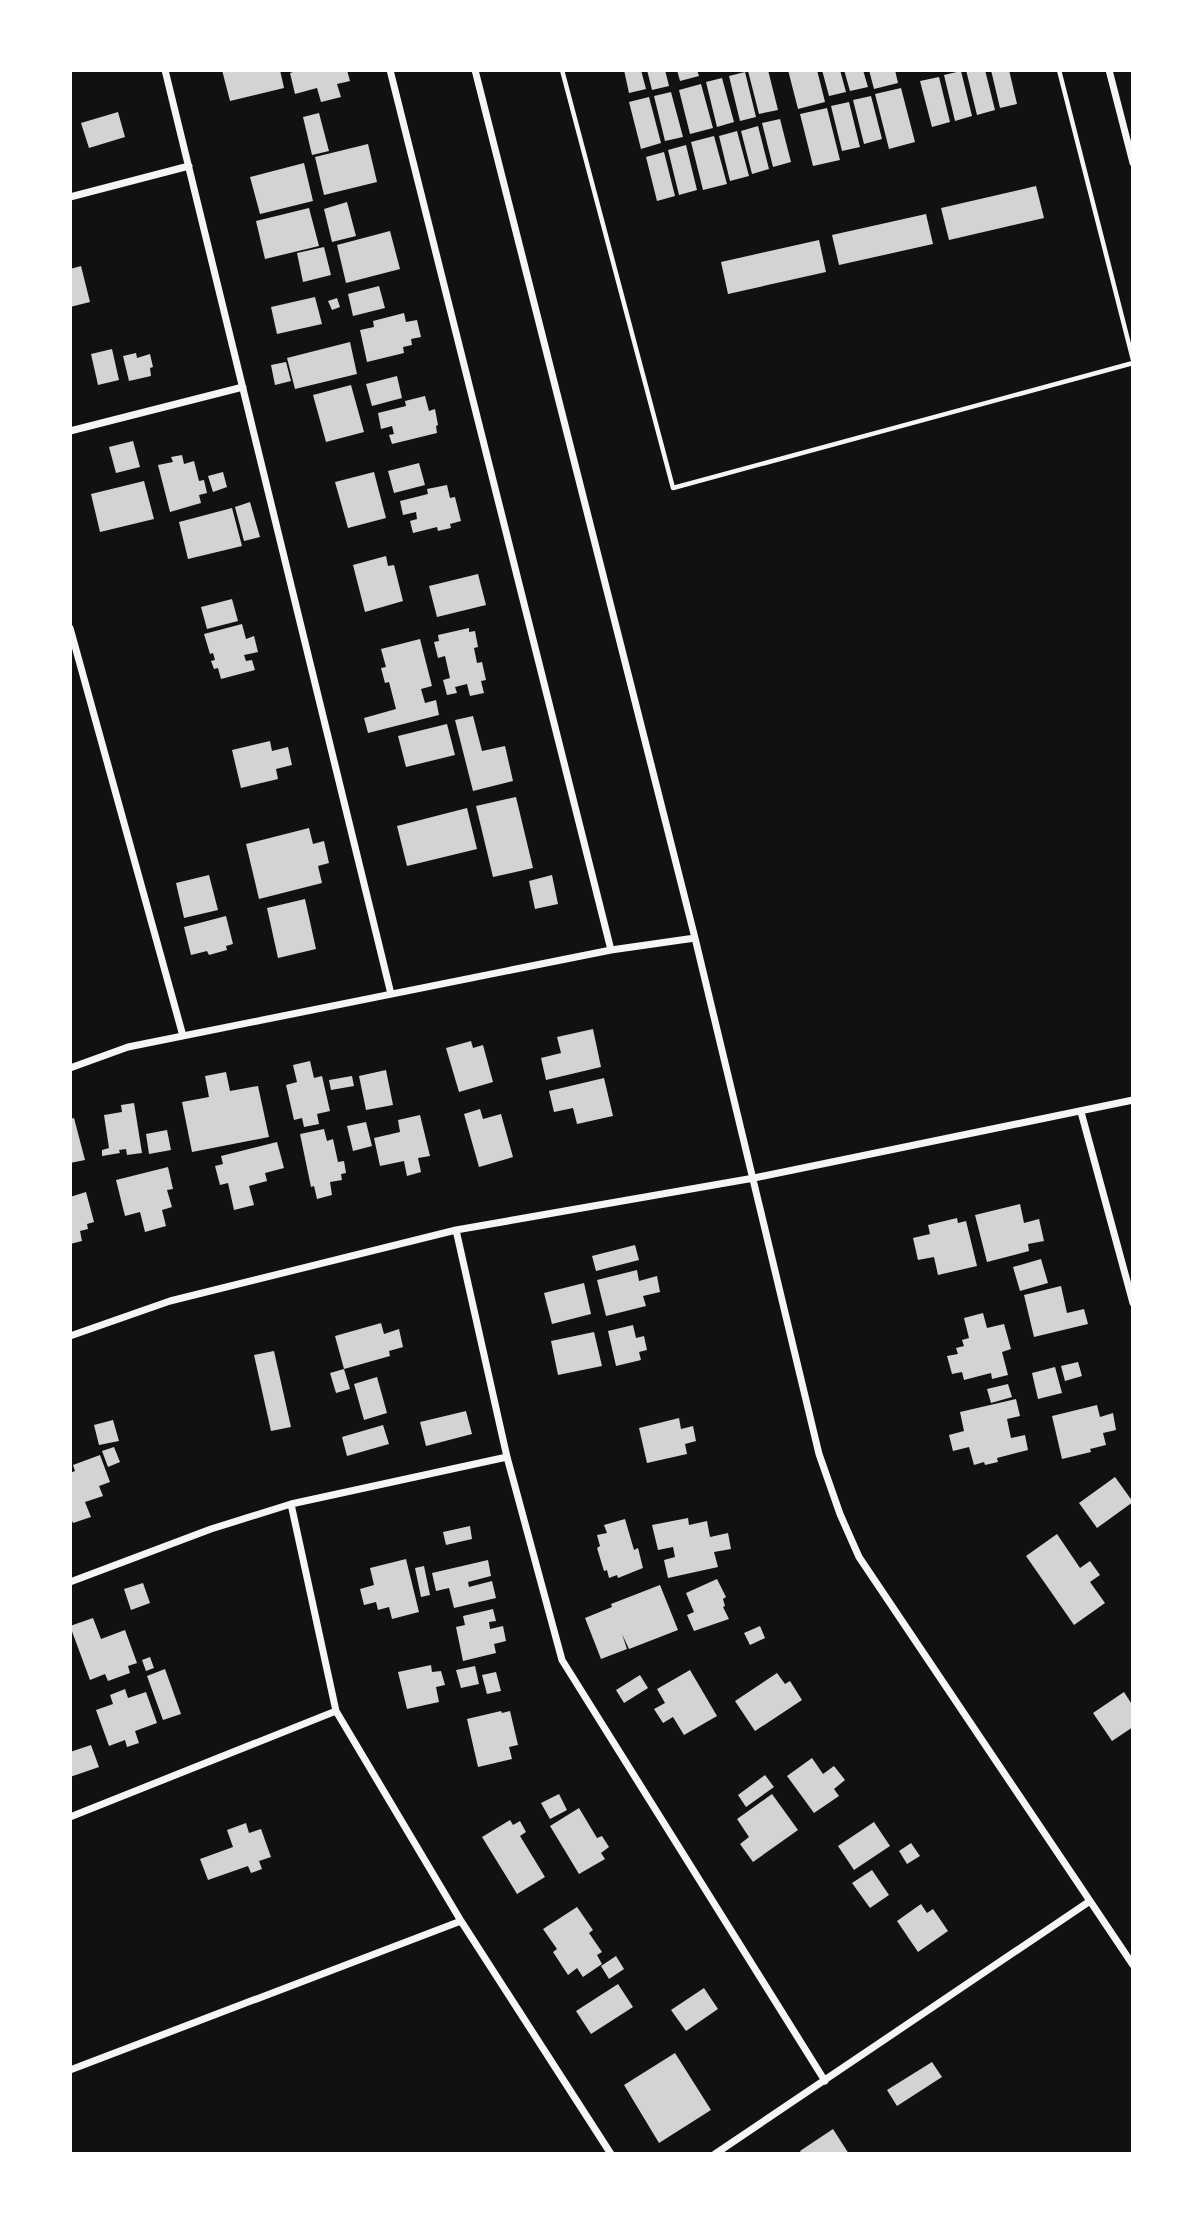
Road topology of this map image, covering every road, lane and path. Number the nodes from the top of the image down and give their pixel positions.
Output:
1 (165, 70) edge
2 (390, 70) edge
3 (475, 70) edge
4 (562, 70) edge
5 (1059, 70) edge
6 (1109, 70) edge
7 (1133, 163) edge
8 (189, 166) junction
9 (70, 197) edge
10 (1133, 362) edge
11 (243, 387) junction
12 (70, 431) edge
13 (70, 628) edge
14 (695, 938) junction
15 (611, 950) junction
16 (391, 993) junction
17 (183, 1036) junction
18 (70, 1068) edge
19 (1133, 1100) edge
20 (1081, 1112) junction
21 (754, 1178) junction
22 (456, 1230) junction
23 (1133, 1303) edge
24 (70, 1336) edge
25 (507, 1457) junction
26 (291, 1504) junction
27 (70, 1582) edge
28 (336, 1711) junction
29 (70, 1817) edge
30 (1090, 1901) junction
31 (461, 1921) junction
32 (1133, 1965) edge
33 (70, 2070) edge
34 (825, 2081) junction
35 (611, 2154) edge
36 (715, 2154) edge

1 - 8 street
2 - 15 street
3 - 14 street
4 - 10 lane
5 - 10 lane
6 - 7 street
8 - 9 street
8 - 11 street
11 - 12 street
11 - 16 street
13 - 17 street
14 - 15 street
14 - 21 street
15 - 16 street
16 - 17 street
17 - 18 street
19 - 20 street
20 - 21 street
20 - 23 street
21 - 22 street
21 - 30 street
22 - 24 street
22 - 25 street
25 - 26 street
25 - 34 street
26 - 27 street
26 - 28 street
28 - 29 street
28 - 31 street
30 - 32 street
30 - 34 street
31 - 33 street
31 - 35 street
34 - 36 street

